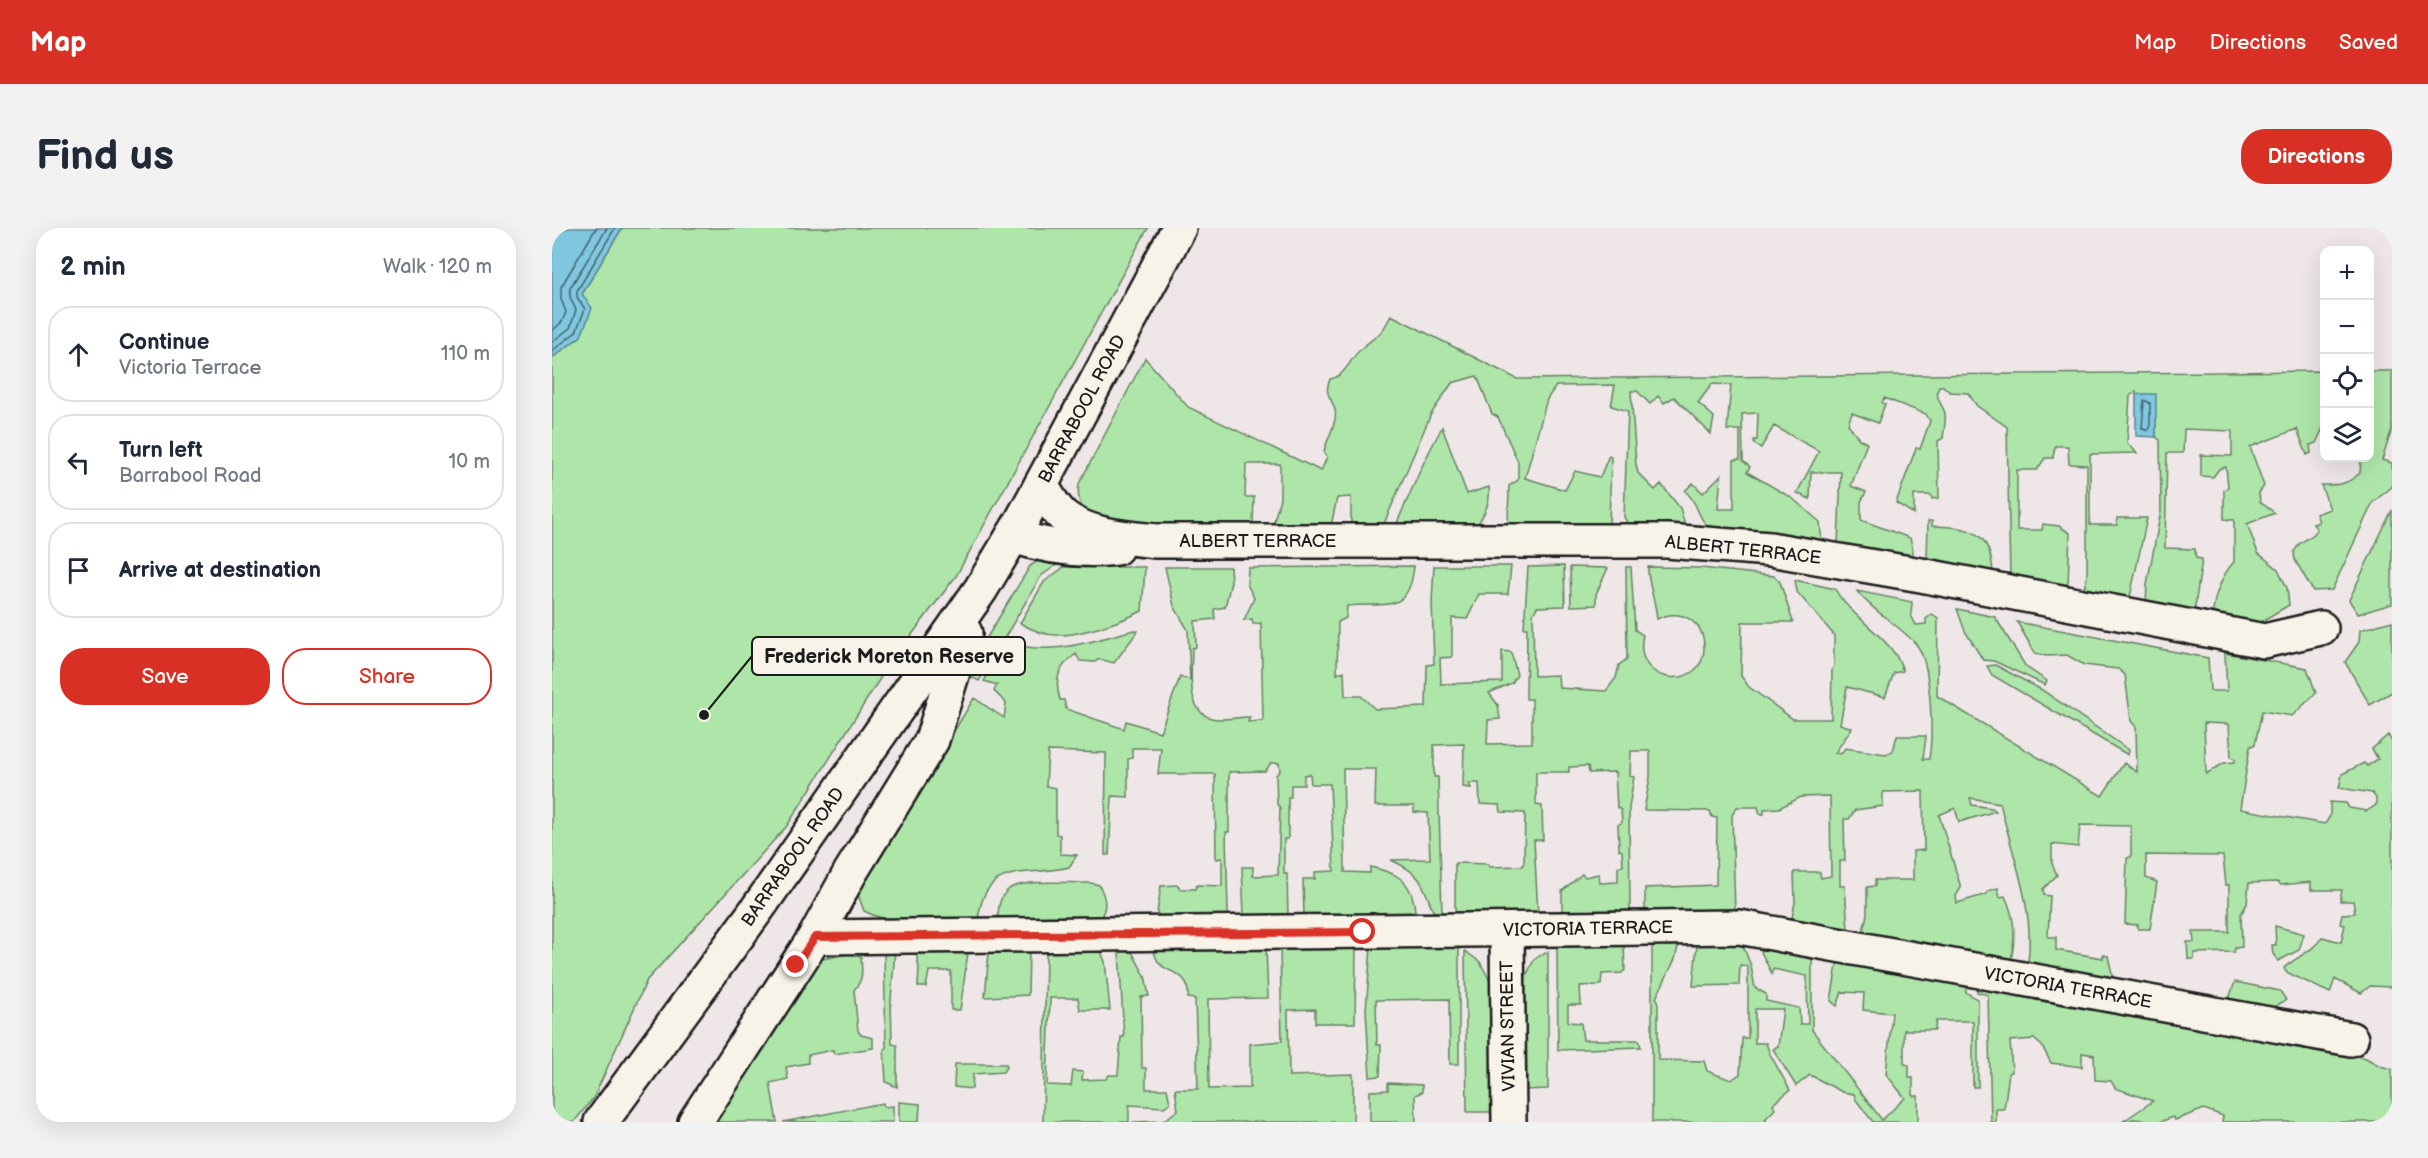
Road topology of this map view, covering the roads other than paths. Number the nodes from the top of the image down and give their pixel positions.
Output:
1 (1179, 228) edge
2 (1041, 485) junction
3 (1013, 536) junction
4 (1157, 541) junction
5 (981, 589) junction
6 (2321, 628) dead end
7 (1507, 931) junction
8 (815, 937) junction
9 (2351, 1039) dead end
10 (601, 1122) edge
11 (694, 1122) edge
12 (1509, 1122) edge

1 - 2 street, BARRABOOL ROAD
2 - 3 street, BARRABOOL ROAD
2 - 4 street, ALBERT TERRACE
3 - 4 street, ALBERT TERRACE
3 - 5 street, BARRABOOL ROAD
4 - 6 street, ALBERT TERRACE
5 - 8 street, BARRABOOL ROAD
5 - 10 street, BARRABOOL ROAD
7 - 8 street, VICTORIA TERRACE
7 - 9 street, VICTORIA TERRACE
7 - 12 street, VIVIAN STREET
8 - 11 street, BARRABOOL ROAD

